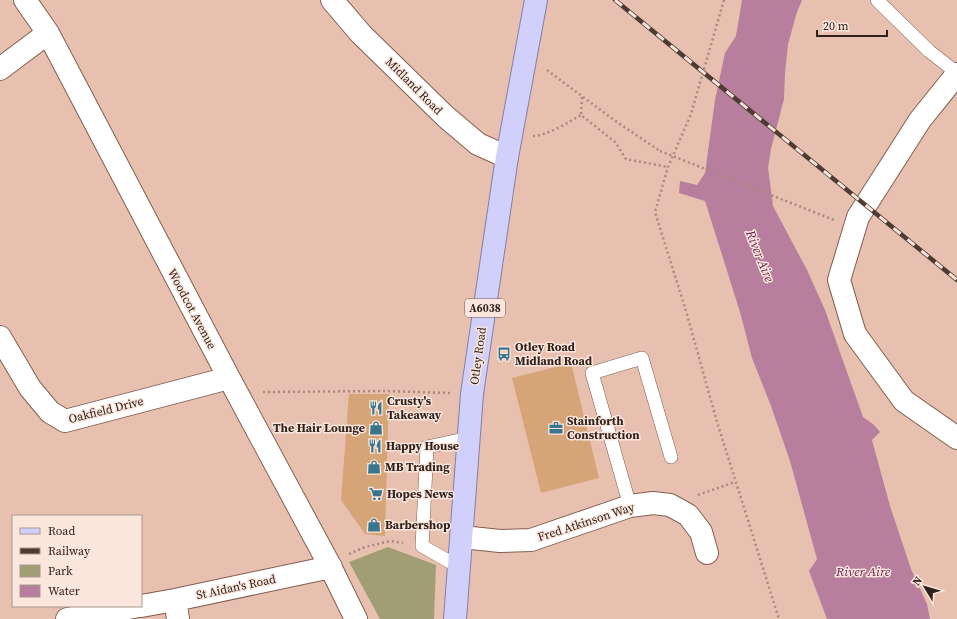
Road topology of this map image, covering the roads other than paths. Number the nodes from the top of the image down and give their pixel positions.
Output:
1 (25, 0) edge
2 (332, 0) edge
3 (536, 0) edge
4 (877, 0) edge
5 (48, 33) junction
6 (0, 69) edge
7 (957, 73) edge
8 (507, 157) junction
9 (0, 337) edge
10 (233, 387) junction
11 (469, 438) junction
12 (957, 438) edge
13 (671, 457) dead end
14 (630, 506) junction
15 (462, 537) junction
16 (707, 554) dead end
17 (330, 566) junction
18 (459, 567) junction
19 (142, 606) edge
20 (134, 607) edge
21 (176, 609) edge
22 (67, 619) edge
23 (356, 619) edge
24 (455, 619) edge

1 - 5 street, Woodcot Avenue
2 - 8 street, Midland Road
3 - 8 main road, Otley Road / A6038
4 - 7 lane
5 - 6 street
5 - 10 street, Woodcot Avenue
7 - 12 street
8 - 11 main road, Otley Road / A6038
9 - 10 street, Oakfield Drive
10 - 17 street, Woodcot Avenue
11 - 15 main road, Otley Road / A6038
11 - 18 lane
13 - 14 lane
14 - 15 street, Fred Atkinson Way
14 - 16 street, Fred Atkinson Way
15 - 18 main road, Otley Road / A6038
17 - 21 street, St Aidan's Road
17 - 23 street, Woodcot Avenue
18 - 24 main road, Otley Road / A6038
19 - 21 street, St Aidan's Road
20 - 22 street, St Aidan's Road

